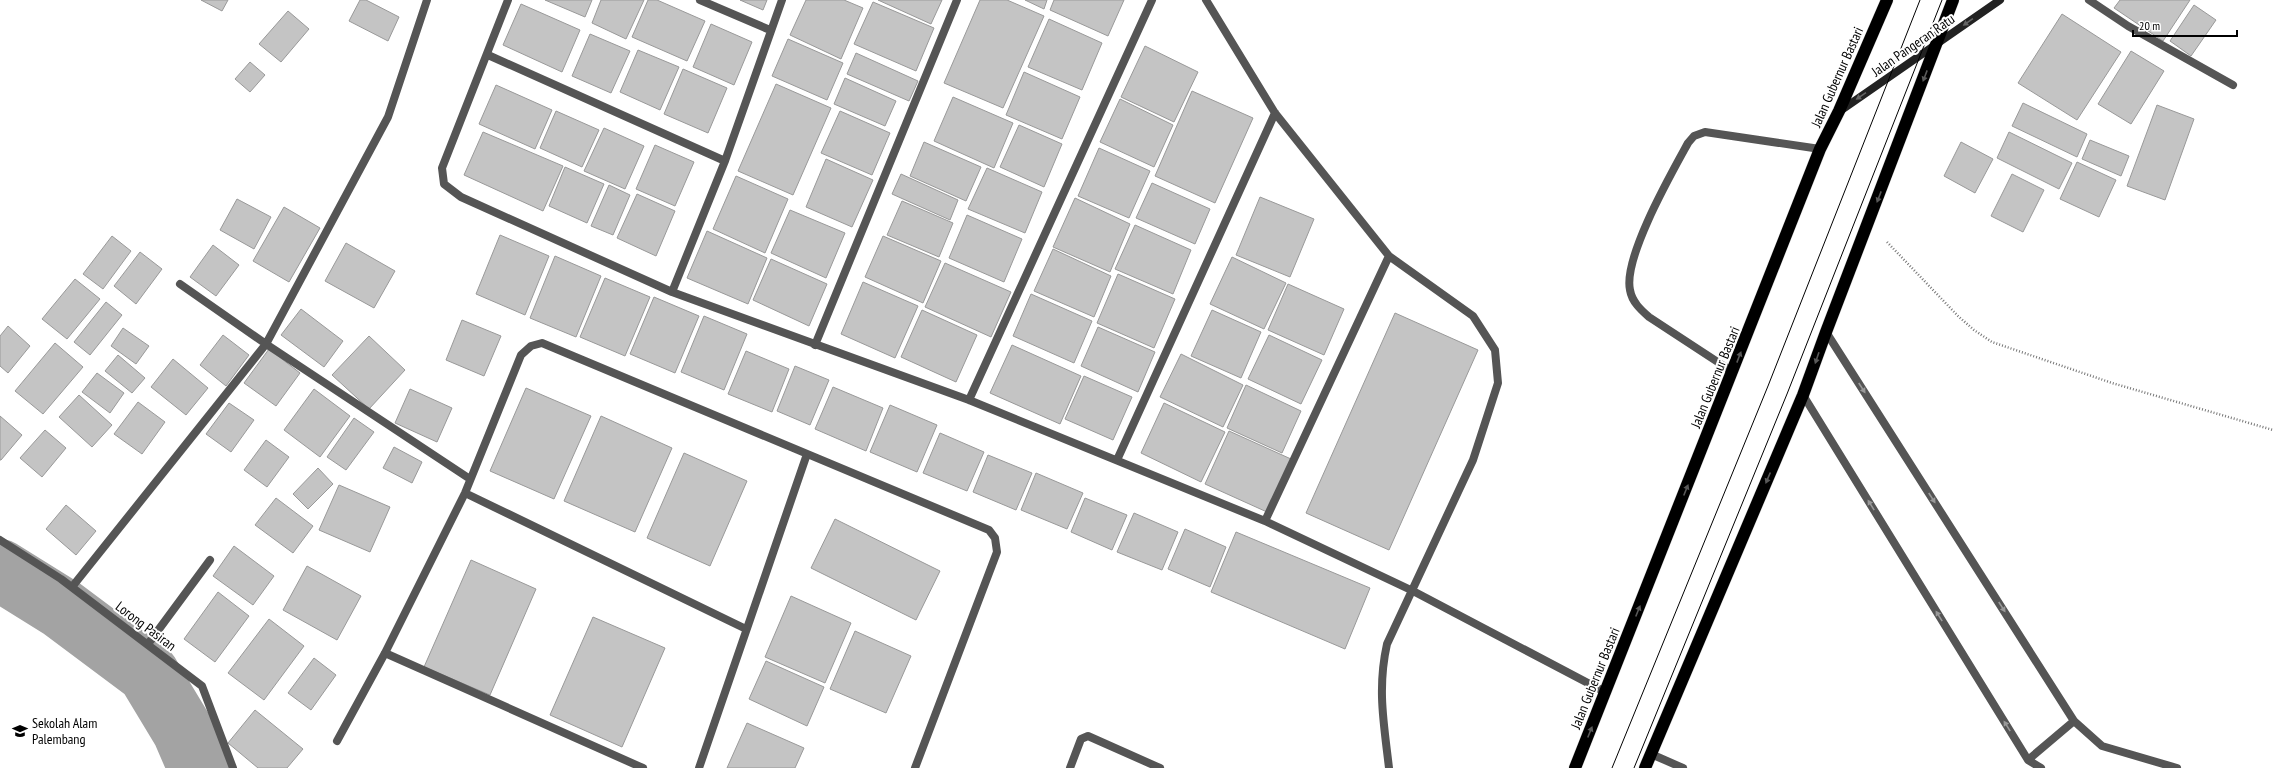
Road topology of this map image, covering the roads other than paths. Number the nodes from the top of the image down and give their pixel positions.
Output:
1 (427, 0) edge
2 (508, 0) edge
3 (700, 0) edge
4 (782, 0) edge
5 (957, 0) edge
6 (1152, 0) edge
7 (1206, 0) edge
8 (1887, 0) edge
9 (1953, 0) edge
10 (2000, 0) edge
11 (2089, 0) edge
12 (770, 30) junction
13 (1937, 44) junction
14 (488, 55) junction
15 (2232, 85) dead end
16 (1839, 111) junction
17 (1275, 113) junction
18 (1820, 149) junction
19 (725, 161) junction
20 (1389, 256) junction
21 (180, 284) dead end
22 (672, 292) junction
23 (1826, 332) junction
24 (266, 344) junction
25 (815, 345) junction
26 (1733, 372) junction
27 (1804, 395) junction
28 (969, 400) junction
29 (807, 454) junction
30 (1117, 460) junction
31 (470, 479) junction
32 (465, 493) junction
33 (1265, 521) junction
34 (0, 540) edge
35 (210, 560) dead end
36 (72, 586) junction
37 (1414, 591) junction
38 (746, 629) junction
39 (148, 644) junction
40 (385, 653) junction
41 (1605, 692) junction
42 (2074, 721) junction
43 (337, 741) dead end
44 (1651, 754) junction
45 (2028, 760) junction
46 (233, 768) edge
47 (643, 768) edge
48 (700, 768) edge
49 (915, 768) edge
50 (1070, 768) edge
51 (1160, 768) edge
52 (1389, 768) edge
53 (1575, 768) edge
54 (1645, 768) edge
55 (1683, 768) edge
56 (2041, 768) edge
57 (2177, 768) edge

1 - 24 street
2 - 14 street
3 - 12 street
4 - 12 street
5 - 25 street
6 - 28 street
7 - 17 street
8 - 16 highway, Jalan Gubernur Bastari
9 - 13 highway
10 -> 13 street, Jalan Pangeran Ratu
11 - 15 street
12 - 19 street
13 -> 16 street, Jalan Pangeran Ratu
13 -> 23 highway
14 - 19 street
14 - 22 street
16 - 18 highway, Jalan Gubernur Bastari
17 - 20 street
17 - 30 street
26 -> 18 highway, Jalan Gubernur Bastari
18 - 26 street
19 - 22 street
20 - 33 street
20 - 37 street
21 - 24 street
22 - 25 street
23 -> 27 highway
23 -> 42 street
24 - 31 street
24 - 36 street
25 - 28 street
41 -> 26 highway, Jalan Gubernur Bastari
27 -> 44 highway
45 -> 27 street
28 - 30 street
29 - 31 street
29 - 38 street
29 - 49 street
30 - 33 street
31 - 32 street
32 - 38 street
32 - 40 street
33 - 37 street
34 - 36 street, Lorong Pasiran
35 - 39 street
36 - 39 street, Lorong Pasiran
37 - 41 street
37 - 52 street
38 - 48 street
39 - 46 street, Lorong Pasiran
40 - 43 street
40 - 47 street
53 -> 41 highway, Jalan Gubernur Bastari
42 - 45 street
42 - 57 street
44 - 54 highway
44 - 55 street
45 - 56 street
50 - 51 street

